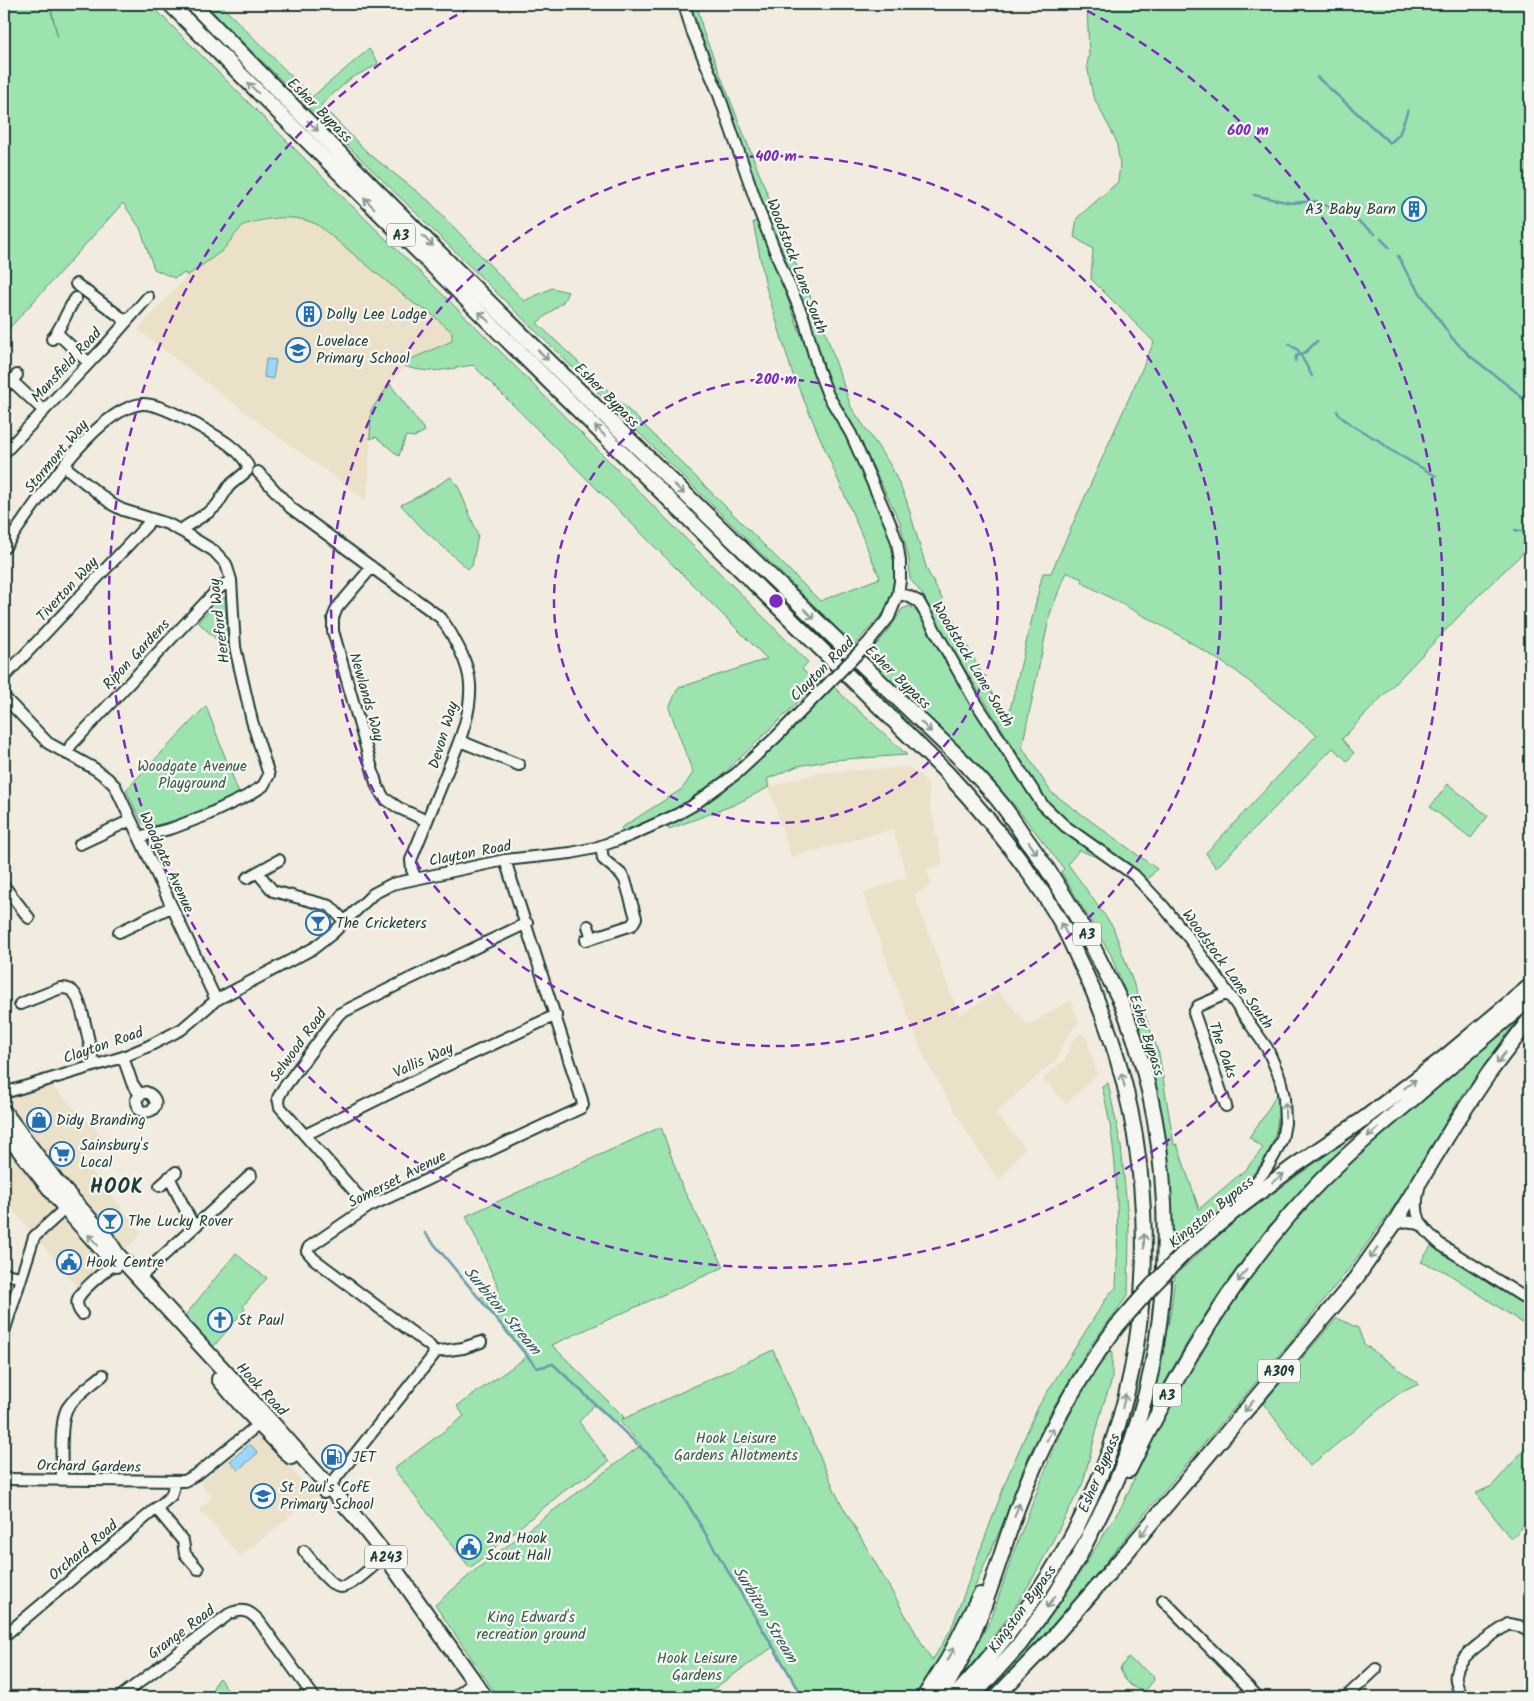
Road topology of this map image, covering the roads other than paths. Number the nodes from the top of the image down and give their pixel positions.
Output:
1 (170, 4) edge
2 (193, 4) edge
3 (684, 4) edge
4 (76, 284) dead end
5 (148, 297) dead end
6 (76, 298) dead end
7 (126, 321) junction
8 (89, 363) junction
9 (11, 381) dead end
10 (44, 411) junction
11 (4, 453) edge
12 (64, 466) junction
13 (258, 472) dead end
14 (149, 519) junction
15 (183, 532) junction
16 (4, 548) edge
17 (372, 566) junction
18 (231, 580) junction
19 (898, 594) junction
20 (4, 677) edge
21 (4, 697) edge
22 (460, 741) junction
23 (67, 754) junction
24 (519, 765) dead end
25 (130, 820) junction
26 (428, 821) junction
27 (139, 837) junction
28 (80, 844) dead end
29 (601, 846) junction
30 (279, 860) dead end
31 (505, 860) junction
32 (258, 873) junction
33 (247, 878) dead end
34 (416, 878) junction
35 (4, 886) edge
36 (171, 907) junction
37 (29, 918) dead end
38 (345, 922) junction
39 (527, 923) junction
40 (588, 926) dead end
41 (119, 932) dead end
42 (1530, 986) edge
43 (1228, 992) junction
44 (1530, 999) edge
45 (216, 1000) junction
46 (20, 1004) dead end
47 (556, 1015) junction
48 (1530, 1019) edge
49 (123, 1057) junction
50 (94, 1065) junction
51 (4, 1092) edge
52 (140, 1094) dead end
53 (1226, 1106) dead end
54 (4, 1112) edge
55 (4, 1132) edge
56 (305, 1135) junction
57 (251, 1175) dead end
58 (1423, 1178) junction
59 (160, 1186) dead end
60 (69, 1204) junction
61 (368, 1207) junction
62 (1232, 1213) junction
63 (1421, 1225) junction
64 (194, 1227) junction
65 (1392, 1227) junction
66 (114, 1263) junction
67 (4, 1274) edge
68 (20, 1277) junction
69 (139, 1278) junction
70 (1530, 1301) edge
71 (82, 1314) dead end
72 (4, 1332) edge
73 (481, 1342) dead end
74 (434, 1352) junction
75 (103, 1375) dead end
76 (259, 1424) junction
77 (4, 1480) edge
78 (62, 1480) junction
79 (174, 1482) junction
80 (327, 1490) junction
81 (156, 1508) junction
82 (1006, 1542) junction
83 (304, 1551) dead end
84 (1077, 1560) junction
85 (379, 1561) junction
86 (198, 1569) dead end
87 (1163, 1600) dead end
88 (1530, 1632) edge
89 (4, 1636) edge
90 (1376, 1669) dead end
91 (472, 1692) edge
92 (120, 1697) edge
93 (314, 1697) edge
94 (455, 1697) edge
95 (485, 1697) edge
96 (924, 1697) edge
97 (939, 1697) edge
98 (954, 1697) edge
99 (972, 1697) edge
100 (996, 1697) edge
101 (1258, 1697) edge
102 (1346, 1697) edge
103 (1464, 1697) edge

98 -> 1 highway, Esher Bypass / A3
2 -> 84 highway, Esher Bypass / A3
3 - 19 street, Woodstock Lane South
4 - 7 street
5 - 7 street, Mansfield Road
6 - 8 street
7 - 8 street, Mansfield Road
8 - 10 street, Mansfield Road
9 - 10 street
10 - 11 street, Mansfield Road
12 - 14 street, Hereford Way
12 - 15 street, Stormont Way
12 - 16 street, Stormont Way
13 - 17 street, Devon Way
14 - 15 street, Hereford Way
14 - 20 street, Tiverton Way
15 - 18 street, Hereford Way
17 - 22 street, Devon Way
17 - 26 street, Newlands Way
18 - 23 street, Ripon Gardens
18 - 27 street, Hereford Way
19 - 29 street, Clayton Road, bridge
19 - 43 street, Woodstock Lane South
21 - 23 street, Woodgate Avenue
22 - 24 street
22 - 26 street, Devon Way
23 - 25 street, Woodgate Avenue
25 - 27 street, Woodgate Avenue
25 - 28 street
26 - 34 street, Devon Way
27 - 36 street, Woodgate Avenue
29 - 31 street, Clayton Road
29 - 40 street
30 - 32 street
31 - 34 street, Clayton Road
31 - 39 street, Somerset Avenue
32 - 33 street
32 - 38 street
34 - 38 street, Clayton Road
35 - 37 street
36 - 41 street
36 - 45 street, Woodgate Avenue
38 - 45 street, Clayton Road
39 - 47 street, Somerset Avenue
39 - 56 street, Selwood Road
62 -> 42 highway, Kingston Bypass
43 - 53 street, The Oaks
62 -> 43 street, Woodstock Lane South
44 -> 84 highway, A3
45 - 49 street, Clayton Road
46 - 50 street
47 - 56 street, Vallis Way
47 - 61 street, Somerset Avenue
48 -> 58 highway, A309
49 - 50 street, Clayton Road
49 - 52 street
50 - 51 street, Clayton Road
54 - 60 highway, Hook Road / A243
55 - 60 highway, Hook Road / A243
56 - 61 street, Selwood Road
57 - 64 street
58 - 63 street
58 - 65 highway, A309
59 - 64 street
66 -> 60 highway, Hook Road
60 - 68 street
60 - 69 highway, Hook Road / A243
61 - 74 street, Somerset Avenue
82 -> 62 highway, Kingston Bypass, bridge
63 - 65 street
63 - 70 street
64 - 69 street
65 -> 100 highway, A309
66 - 71 street
66 - 76 highway, Hook Road
67 - 68 street
68 - 72 street
69 - 80 highway, Hook Road / A243
73 - 74 street
74 - 80 street
75 - 78 street
76 - 79 street
76 - 80 highway, Hook Road
77 - 78 street, Orchard Gardens
78 - 79 street, Orchard Gardens
79 - 81 street, Orchard Road
80 - 85 highway, Hook Road
80 - 95 highway, Hook Road / A243
81 - 86 street
81 - 89 street, Orchard Road
96 -> 82 highway
82 - 97 highway
83 - 85 street
84 -> 99 highway, Kingston Bypass / A3
85 - 91 highway, Hook Road
87 - 101 street
88 - 103 street
90 - 102 street
91 - 94 street
92 - 93 street, Grange Road

